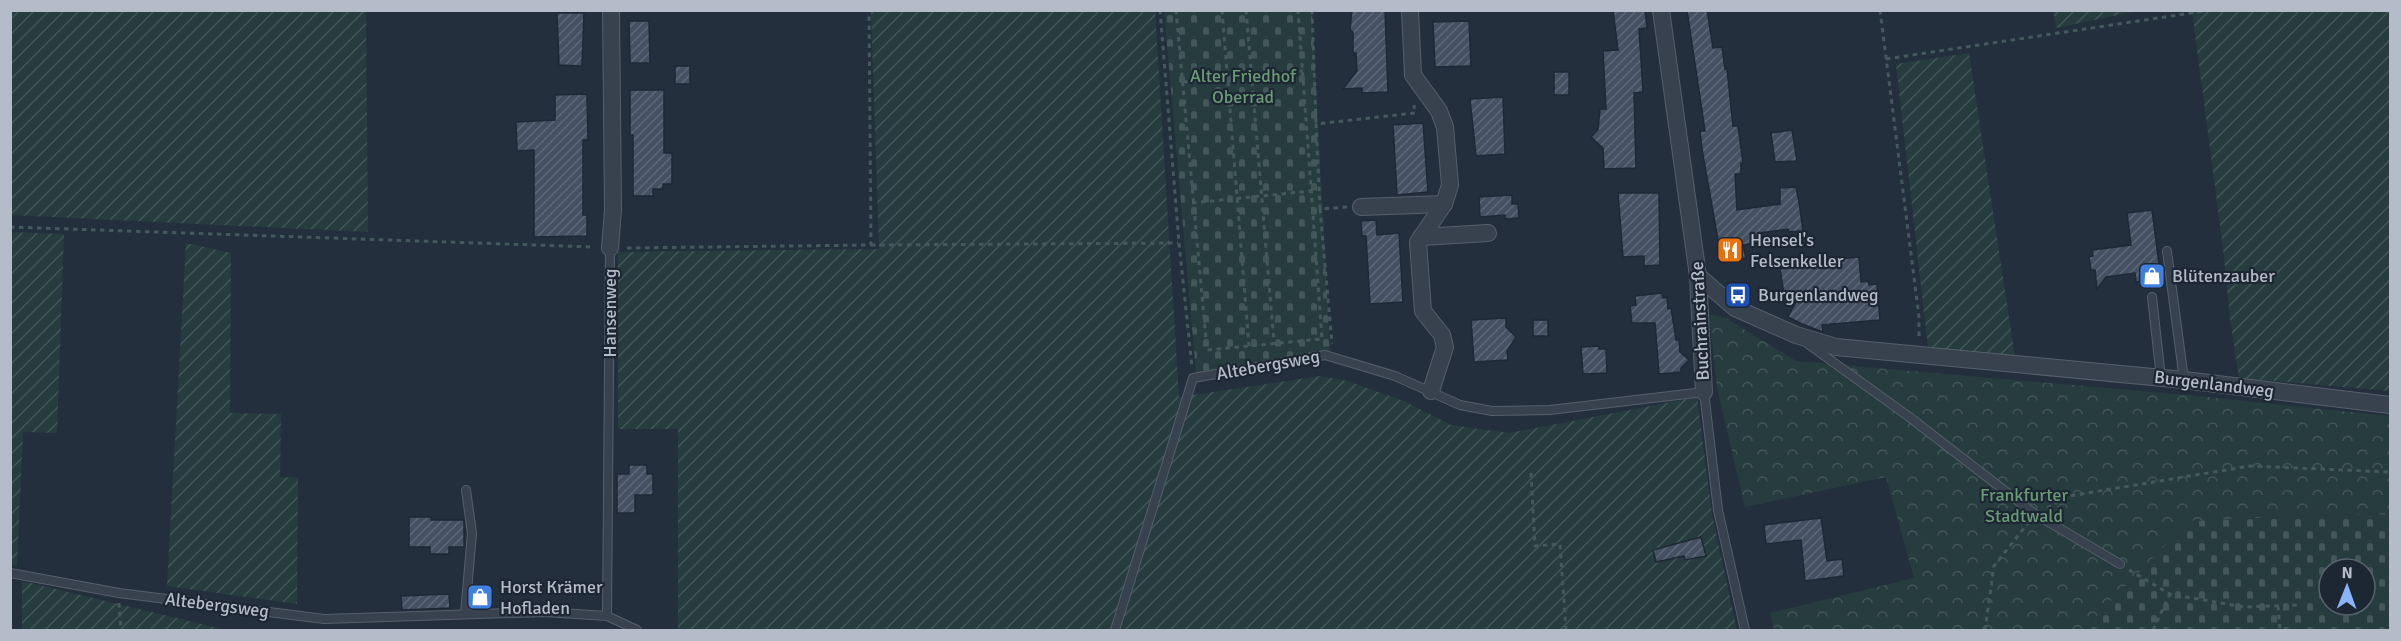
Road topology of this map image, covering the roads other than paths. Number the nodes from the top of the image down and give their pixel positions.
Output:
1 (611, 10) edge
2 (1410, 10) edge
3 (1661, 10) edge
4 (1444, 204) junction
5 (1361, 207) road end
6 (1488, 233) dead end
7 (1421, 237) junction
8 (610, 248) joint
9 (2167, 251) dead end
10 (1698, 276) junction
11 (2152, 297) dead end
12 (1796, 335) junction
13 (2162, 378) junction
14 (2184, 380) junction
15 (1431, 391) junction
16 (1704, 392) junction
17 (2391, 405) edge
18 (466, 490) dead end
19 (2120, 564) road end
20 (10, 573) edge
21 (465, 614) junction
22 (607, 616) junction
23 (637, 630) edge
24 (1116, 630) edge
25 (1745, 630) edge

1 - 8 street, Hansenweg
2 - 4 street
3 - 10 street, Buchrainstraße
4 - 5 street
4 - 7 street
6 - 7 street
7 - 15 street
8 - 22 lane, Hansenweg
9 - 14 lane
10 - 12 street, Burgenlandweg
10 - 16 street, Buchrainstraße
11 - 13 lane
12 - 13 street, Burgenlandweg
12 - 19 lane
13 - 14 street, Burgenlandweg
14 - 17 street, Burgenlandweg
15 - 16 lane, Altebergsweg
15 - 24 lane, Altebergsweg
16 - 25 lane, Buchrainstraße
18 - 21 lane
20 - 21 lane, Altebergsweg
21 - 22 lane, Altebergsweg
22 - 23 lane, Altebergsweg

